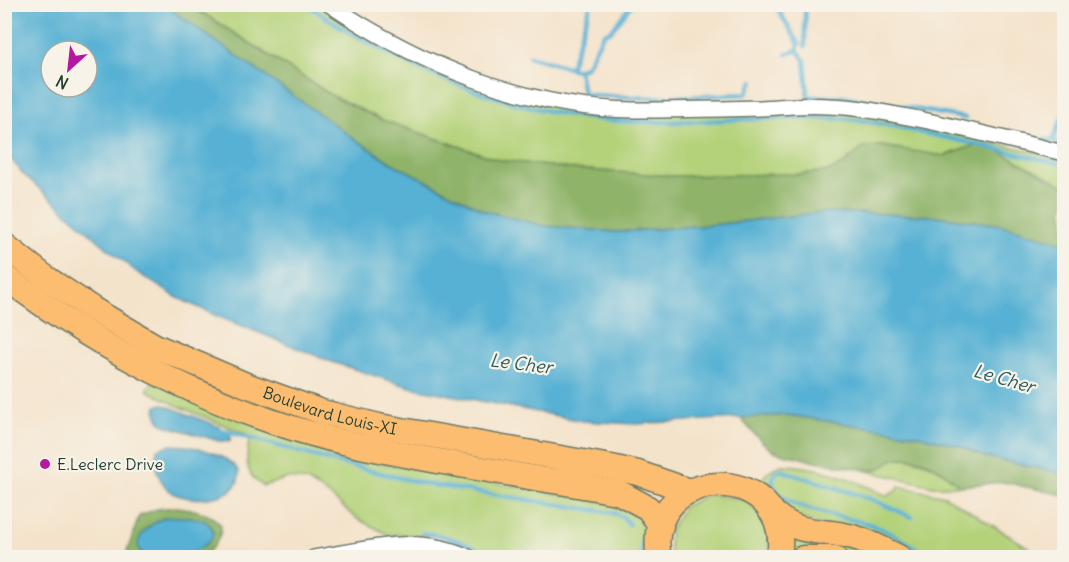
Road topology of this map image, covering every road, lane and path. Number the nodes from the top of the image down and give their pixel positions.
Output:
1 (329, 4) edge
2 (1065, 153) edge
3 (4, 245) edge
4 (4, 276) edge
5 (690, 491) junction
6 (770, 510) junction
7 (661, 526) junction
8 (314, 558) edge
9 (470, 558) edge
10 (659, 558) edge
11 (779, 558) edge
12 (803, 558) edge
13 (835, 558) edge
14 (900, 558) edge

1 - 2 street
3 - 5 main road, Boulevard Louis-XI
4 - 7 main road, Boulevard Louis-XI
5 - 6 main road
5 - 7 main road
6 - 11 main road
6 - 14 main road
7 - 10 main road
8 - 9 street
12 - 13 main road

